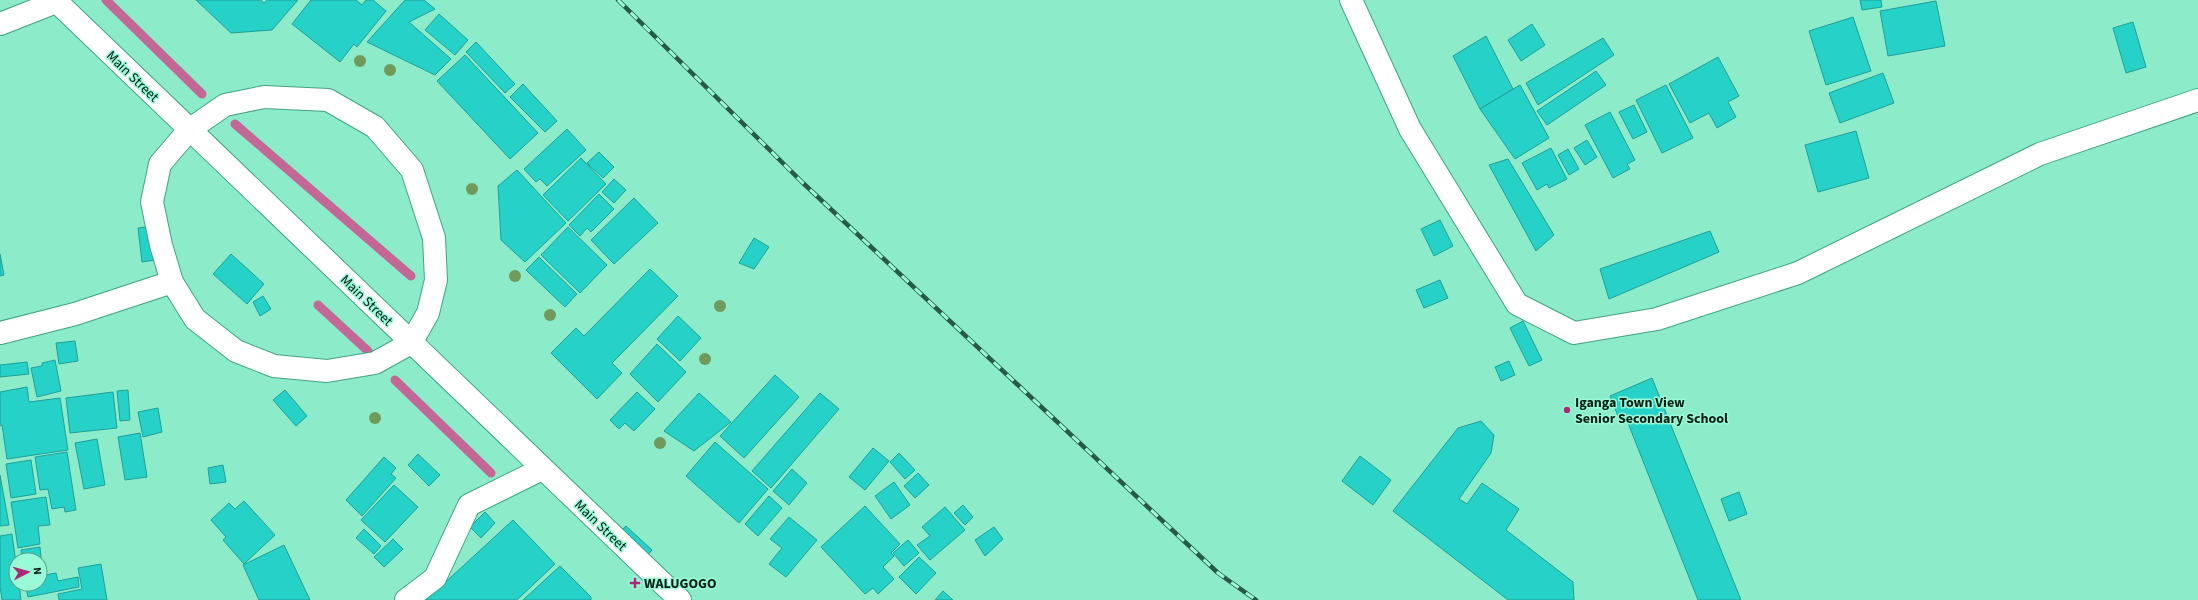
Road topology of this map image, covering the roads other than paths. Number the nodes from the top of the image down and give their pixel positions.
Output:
1 (1351, 0) edge
2 (56, 1) edge
3 (0, 24) edge
4 (2198, 100) edge
5 (189, 130) junction
6 (172, 282) junction
7 (0, 333) edge
8 (411, 343) junction
9 (542, 469) junction
10 (406, 600) edge
11 (680, 600) edge

1 - 4 street
2 - 3 street
2 - 5 street, Main Street
5 - 6 street
5 - 8 street, Main Street
5 - 8 street
6 - 7 street
6 - 8 street
8 - 9 street, Main Street
9 - 10 street
9 - 11 street, Main Street

